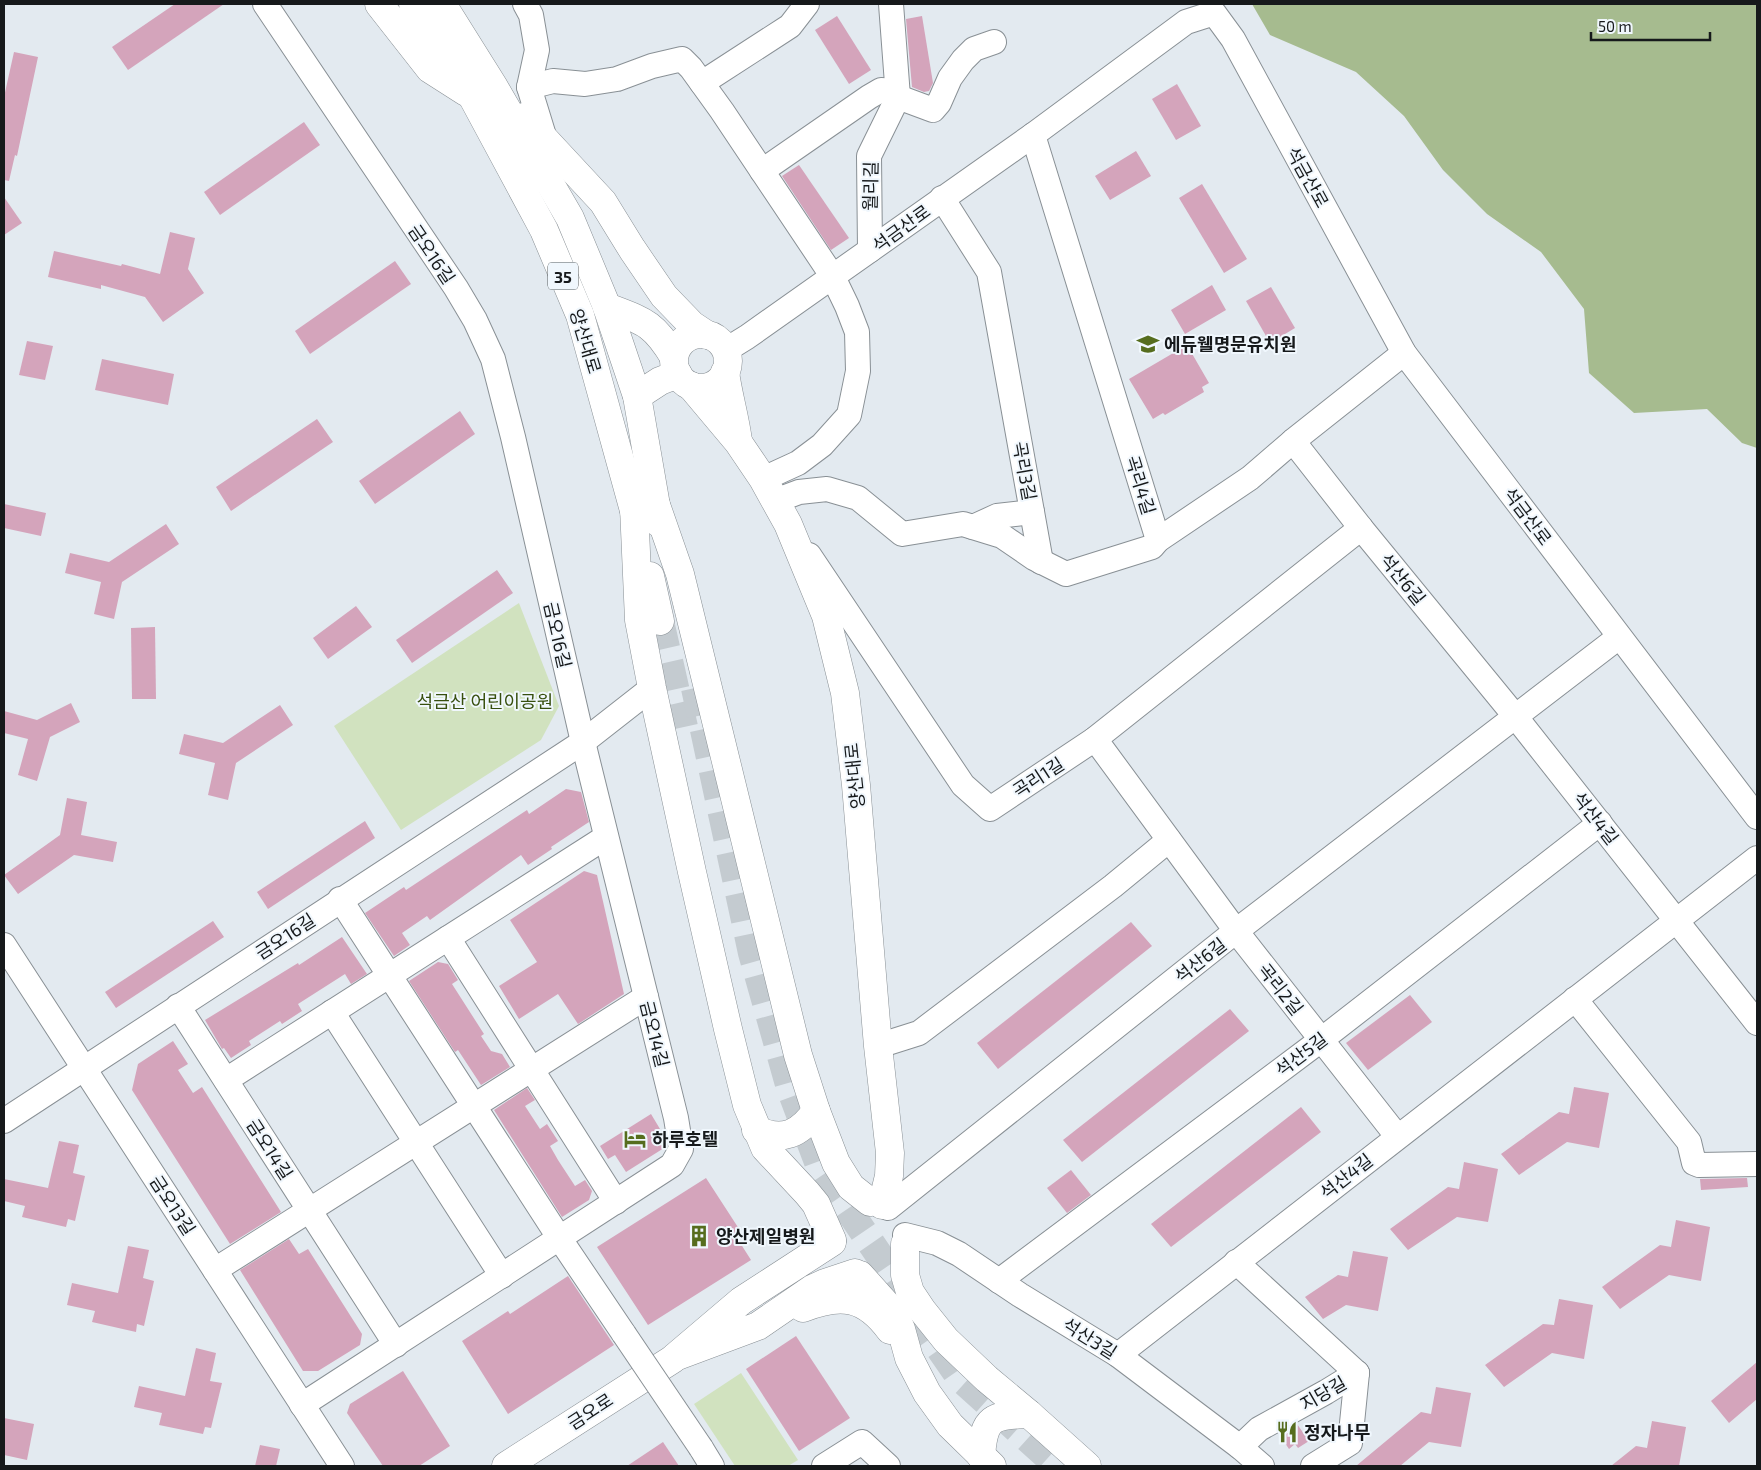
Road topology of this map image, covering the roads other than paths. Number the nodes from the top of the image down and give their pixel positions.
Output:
1 (265, 4) edge
2 (379, 4) edge
3 (413, 4) edge
4 (442, 4) edge
5 (525, 4) edge
6 (807, 4) edge
7 (891, 4) edge
8 (994, 42) dead end
9 (702, 83) junction
10 (529, 86) junction
11 (484, 91) junction
12 (898, 94) junction
13 (1033, 135) junction
14 (545, 139) junction
15 (762, 172) junction
16 (942, 198) junction
17 (870, 250) junction
18 (833, 277) junction
19 (607, 307) junction
20 (719, 352) junction
21 (1404, 353) junction
22 (681, 372) junction
23 (637, 396) junction
24 (1293, 441) junction
25 (738, 442) junction
26 (775, 501) junction
27 (645, 506) junction
28 (1032, 512) junction
29 (973, 527) junction
30 (1361, 528) junction
31 (1158, 540) junction
32 (1041, 562) junction
33 (670, 619) tunnel mouth
34 (1619, 637) junction
35 (652, 688) junction
36 (1515, 716) junction
37 (1095, 739) junction
38 (583, 742) junction
39 (1757, 817) edge
40 (1600, 823) junction
41 (606, 837) junction
42 (1169, 840) junction
43 (1757, 858) edge
44 (340, 899) junction
45 (1677, 920) junction
46 (1236, 932) junction
47 (448, 938) junction
48 (4, 944) edge
49 (388, 976) junction
50 (646, 997) junction
51 (1575, 999) junction
52 (178, 1006) junction
53 (332, 1012) junction
54 (1757, 1023) edge
55 (1321, 1040) junction
56 (878, 1046) junction
57 (84, 1068) junction
58 (532, 1069) junction
59 (226, 1080) junction
60 (473, 1106) junction
61 (816, 1111) junction
62 (4, 1121) edge
63 (1397, 1136) junction
64 (760, 1139) junction
65 (416, 1142) junction
66 (1757, 1164) edge
67 (616, 1202) junction
68 (880, 1205) junction
69 (309, 1210) junction
70 (560, 1239) junction
71 (905, 1240) junction
72 (832, 1241) junction
73 (1236, 1262) junction
74 (215, 1270) junction
75 (857, 1274) junction
76 (502, 1276) junction
77 (999, 1281) junction
78 (769, 1282) junction
79 (758, 1326) junction
80 (396, 1345) junction
81 (1118, 1355) junction
82 (675, 1357) junction
83 (909, 1358) junction
84 (1357, 1373) junction
85 (302, 1405) junction
86 (1029, 1414) junction
87 (1240, 1447) junction
88 (707, 1457) edge
89 (987, 1461) edge
90 (342, 1466) edge
91 (506, 1466) edge
92 (824, 1466) edge
93 (888, 1466) edge
94 (1088, 1466) edge
95 (1262, 1466) edge
96 (1313, 1466) edge

1 - 38 street, 금오16길
2 - 11 main road
3 - 11 main road, 양산대로 / 35
4 - 11 main road, 양산대로 / 35
5 - 10 street
6 - 9 street
7 - 12 street
8 - 12 street
9 - 10 street
9 - 15 street
10 - 14 street
11 - 14 main road
11 - 19 main road, 양산대로 / 35
11 - 27 main road, 양산대로 / 35
12 - 15 street
12 - 17 street, 월리길
13 - 16 street, 석금산로
13 - 21 street, 석금산로
13 - 31 street, 곡리4길
14 - 20 main road
15 - 18 street
16 - 17 street, 석금산로
16 - 28 street, 곡리3길
17 - 18 street, 석금산로
18 - 20 street, 석금산로
18 - 26 street
19 - 22 main road, 양산대로
19 - 23 main road, 양산대로 / 35
20 - 22 main road
20 - 22 main road
20 - 25 main road
21 - 24 street, 곡리4길
21 - 34 street, 석금산로
22 - 23 main road
22 - 25 main road, 양산대로
23 - 27 main road, 양산대로 / 35
24 - 30 street, 석산6길
24 - 31 street, 곡리4길
25 - 26 main road, 양산대로
26 - 29 street, 곡리3길
26 - 37 street, 곡리1길
26 - 56 main road, 양산대로
27 - 33 main road, 양산대로 / 35
27 - 35 main road
27 - 61 main road
28 - 29 street, 곡리3길
28 - 32 street
29 - 32 street
30 - 36 street, 석산6길
30 - 37 street, 곡리1길
31 - 32 street
34 - 36 street, 석산6길
34 - 39 street, 석금산로
35 - 38 street
35 - 64 main road
36 - 40 street, 석산4길
36 - 46 street, 석산6길
37 - 42 street, 곡리2길
38 - 41 street, 금오14길
38 - 44 street, 금오16길
40 - 45 street, 석산4길
40 - 55 street, 석산5길
41 - 47 street
41 - 50 street, 금오14길
42 - 46 street, 곡리2길
42 - 56 street
43 - 45 street, 석산4길
44 - 49 street
44 - 52 street, 금오16길
45 - 51 street, 석산4길
45 - 54 street, 석산4길
46 - 55 street, 곡리2길
46 - 68 street, 석산6길
47 - 49 street
47 - 58 street
48 - 57 street, 금오13길
49 - 53 street
49 - 60 street
50 - 58 street
50 - 67 street, 금오14길
51 - 63 street, 석산4길
51 - 66 street
52 - 57 street, 금오16길
52 - 59 street, 금오14길
53 - 59 street
53 - 65 street
55 - 63 street, 곡리2길
55 - 77 street, 석산5길
56 - 68 main road, 양산대로
57 - 62 street, 금오16길
57 - 74 street, 금오13길
58 - 60 street
58 - 67 street
59 - 69 street, 금오14길
60 - 65 street
60 - 70 street
61 - 64 main road
61 - 68 main road
63 - 73 street, 석산4길
64 - 72 main road
64 - 78 main road
65 - 69 street
65 - 76 street
67 - 70 street, 금오14길
68 - 71 main road
68 - 72 main road
69 - 74 street
69 - 80 street, 금오14길
70 - 76 street, 금오14길
70 - 88 street, bridge
71 - 75 main road
71 - 77 street, 석산3길
71 - 86 main road
72 - 75 main road
72 - 78 main road, 금오로
73 - 81 street, 석산4길
73 - 84 street
74 - 85 street, 금오13길
75 - 79 main road, 금오로
75 - 83 main road
76 - 80 street, 금오14길
77 - 81 street, 석산3길
78 - 82 main road, 금오로
79 - 82 main road, 금오로
79 - 83 main road
80 - 85 street, 금오14길
81 - 87 street, 석산3길
82 - 91 main road, 금오로
83 - 89 main road
84 - 87 street, 지당길
84 - 96 street
85 - 90 street, 금오13길
86 - 89 main road
86 - 94 main road
87 - 95 street, 석산3길
92 - 93 street

